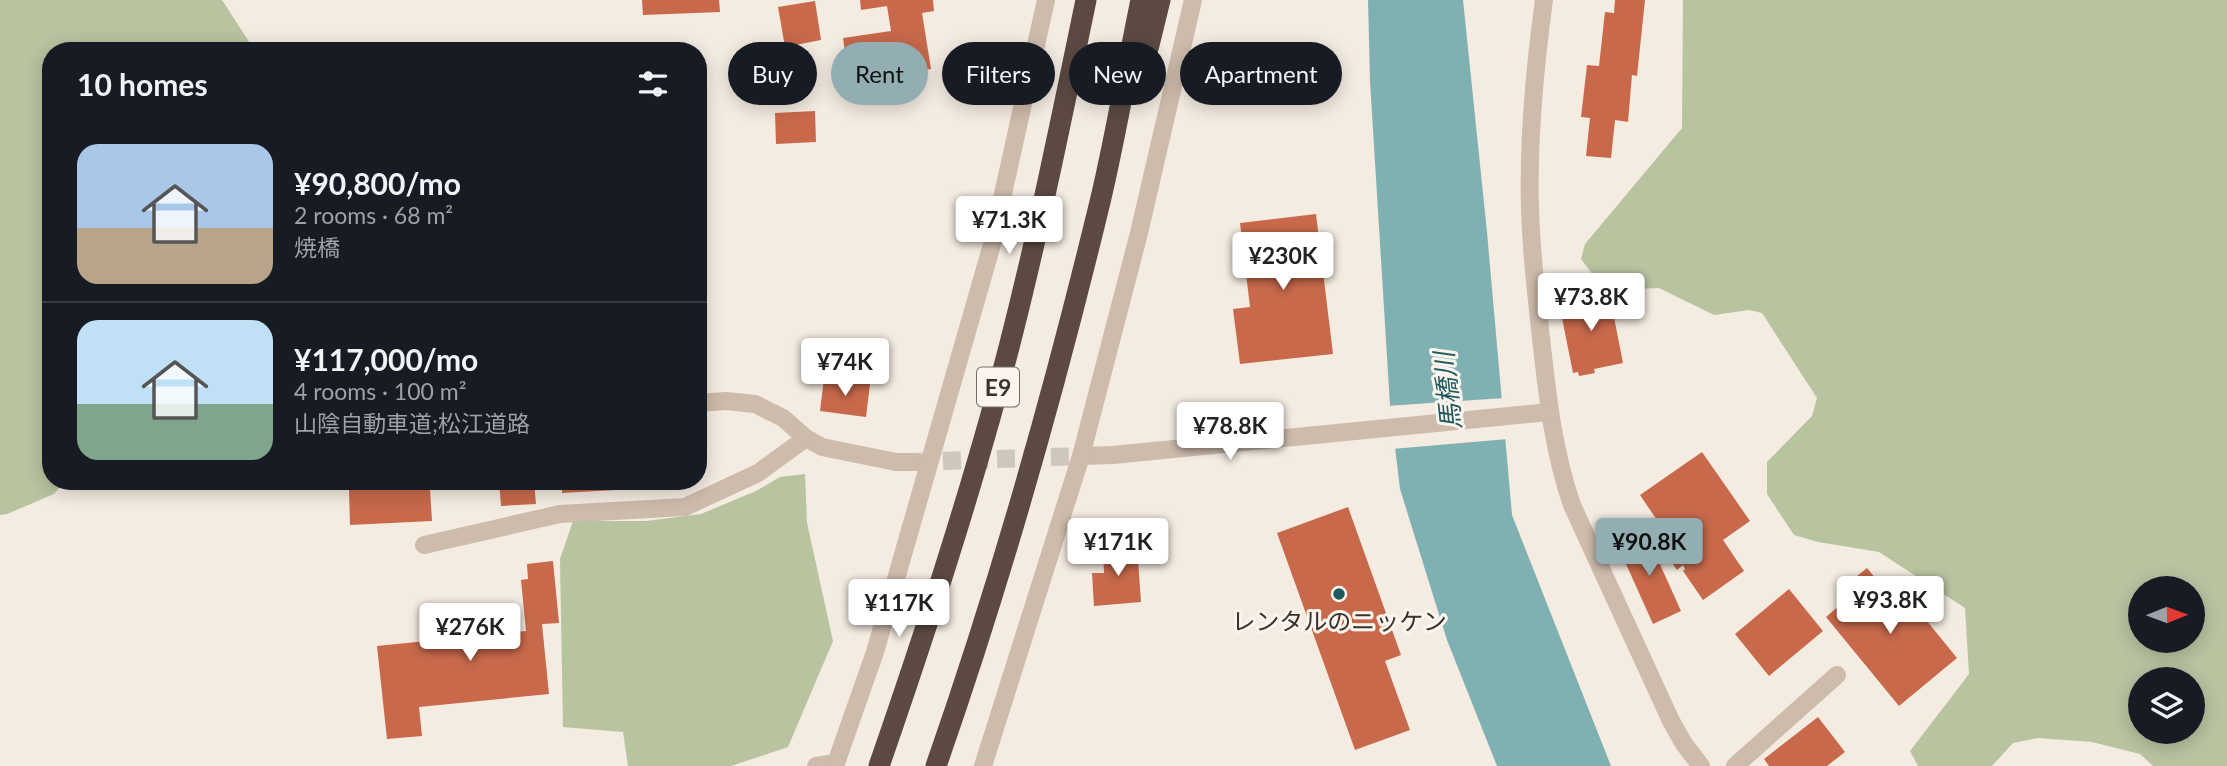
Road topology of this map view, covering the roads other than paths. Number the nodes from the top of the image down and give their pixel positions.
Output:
1 (1046, 0) edge
2 (1086, 0) edge
3 (1141, 0) edge
4 (1160, 0) edge
5 (1194, 0) edge
6 (1544, 0) edge
7 (1100, 200) junction
8 (707, 402) edge
9 (1549, 412) junction
10 (806, 438) junction
11 (1081, 456) junction
12 (916, 462) tunnel mouth
13 (424, 545) dead end
14 (1837, 675) dead end
15 (835, 764) edge
16 (816, 766) edge
17 (879, 766) edge
18 (936, 766) edge
19 (983, 766) edge
20 (1701, 766) edge
21 (1735, 766) edge

1 - 15 street
2 - 17 highway, E9
3 - 7 highway, E9
4 - 7 highway
5 - 11 street
6 - 9 street
7 - 18 highway, E9
8 - 10 street
9 - 11 street
9 - 20 street
10 - 12 street
10 - 13 street
11 - 19 street
14 - 21 street
15 - 16 street

